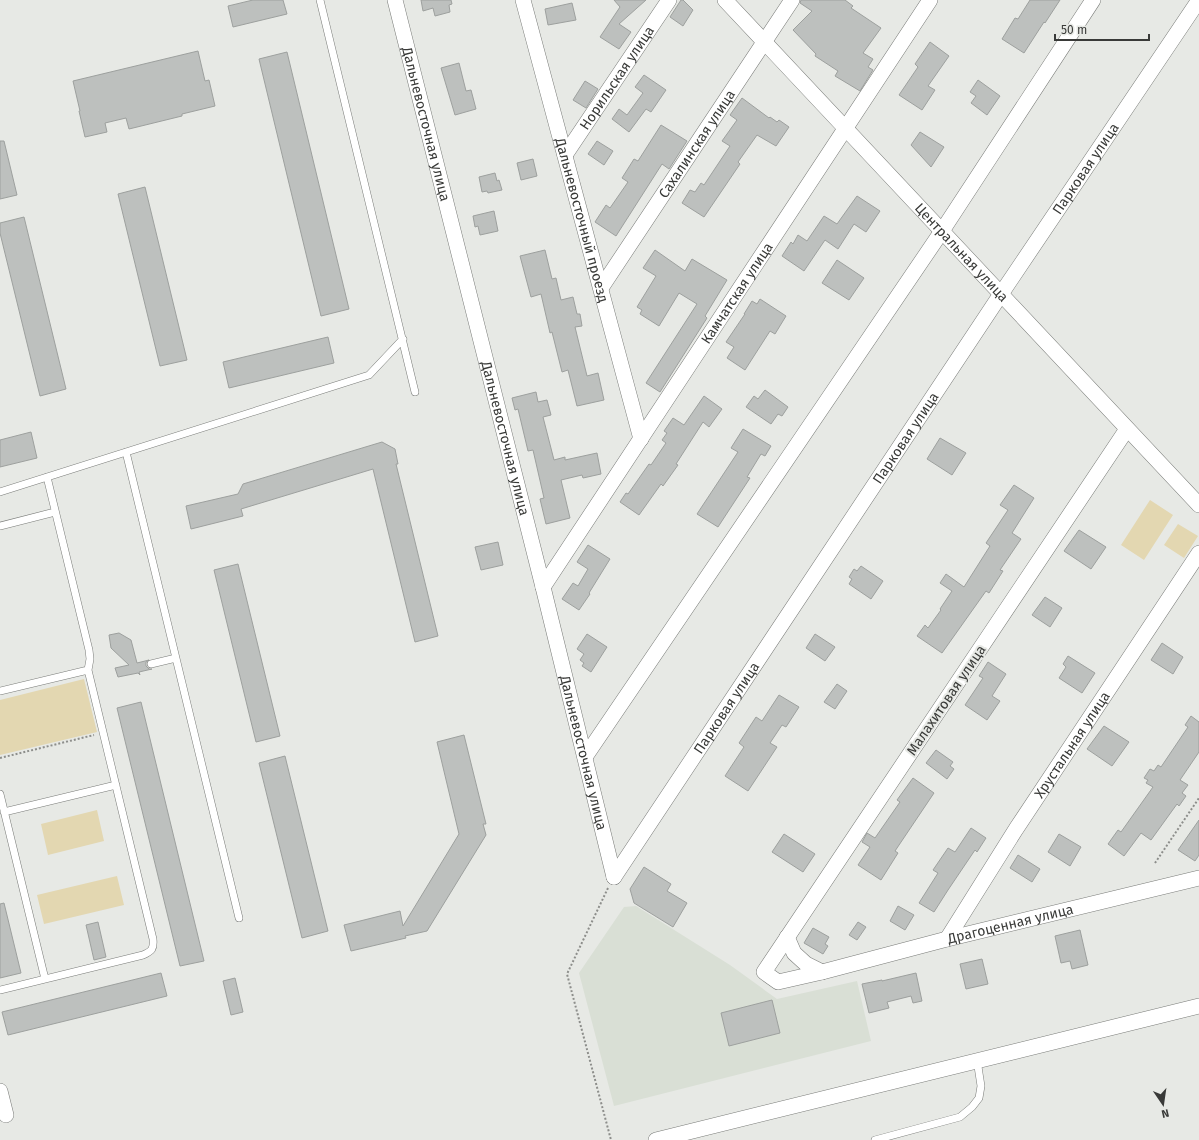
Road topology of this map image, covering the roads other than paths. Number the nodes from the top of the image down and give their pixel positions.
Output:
1 (320, 0) edge
2 (395, 0) edge
3 (524, 0) edge
4 (669, 0) edge
5 (725, 0) edge
6 (792, 0) edge
7 (930, 0) edge
8 (1093, 0) edge
9 (1199, 0) edge
10 (764, 41) junction
11 (846, 128) junction
12 (565, 155) junction
13 (942, 231) junction
14 (601, 288) junction
15 (1001, 294) junction
16 (403, 339) junction
17 (416, 392) dead end
18 (1127, 429) junction
19 (641, 439) junction
20 (126, 452) junction
21 (47, 477) junction
22 (0, 492) edge
23 (1199, 505) edge
24 (55, 512) junction
25 (0, 526) edge
26 (1199, 553) edge
27 (543, 586) junction
28 (176, 658) junction
29 (151, 664) dead end
30 (88, 670) junction
31 (0, 691) edge
32 (585, 757) junction
33 (116, 785) junction
34 (0, 794) edge
35 (4, 812) junction
36 (614, 877) joint
37 (1199, 878) edge
38 (239, 918) dead end
39 (787, 937) junction
40 (948, 939) junction
41 (822, 972) junction
42 (45, 979) junction
43 (0, 990) edge
44 (1199, 1006) edge
45 (977, 1060) junction
46 (0, 1091) edge
47 (6, 1115) dead end
48 (656, 1140) edge
49 (875, 1140) edge

1 - 16 lane
2 - 27 street, Дальневосточная улица
3 - 12 street, Дальневосточный проезд
4 - 12 street, Норильская улица
5 - 10 street, Центральная улица
6 - 10 street, Сахалинская улица
7 - 11 street, Камчатская улица
8 - 13 street
9 - 15 street, Парковая улица
10 - 11 street, Центральная улица
10 - 14 street, Сахалинская улица
11 - 13 street, Центральная улица
11 - 19 street, Камчатская улица
12 - 14 street, Дальневосточный проезд
13 - 15 street, Центральная улица
13 - 32 street
14 - 19 street, Дальневосточный проезд
15 - 18 street, Центральная улица
15 - 36 street, Парковая улица
16 - 17 lane
16 - 20 lane
18 - 23 street, Центральная улица
18 - 39 street, Малахитовая улица
19 - 27 street, Камчатская улица
20 - 21 lane
20 - 28 lane
21 - 22 lane
21 - 24 lane
24 - 25 lane
24 - 30 lane
26 - 40 street, Хрустальная улица
27 - 32 street, Дальневосточная улица
28 - 29 lane
28 - 38 lane
30 - 31 lane
30 - 33 lane
32 - 36 street, Дальневосточная улица
33 - 35 lane
33 - 42 lane
34 - 35 lane
35 - 42 lane
37 - 40 street, Драгоценная улица
39 - 41 street
39 - 41 street, Малахитовая улица
40 - 41 street, Драгоценная улица
42 - 43 lane
44 - 45 street
45 - 48 street
45 - 49 lane
46 - 47 street

